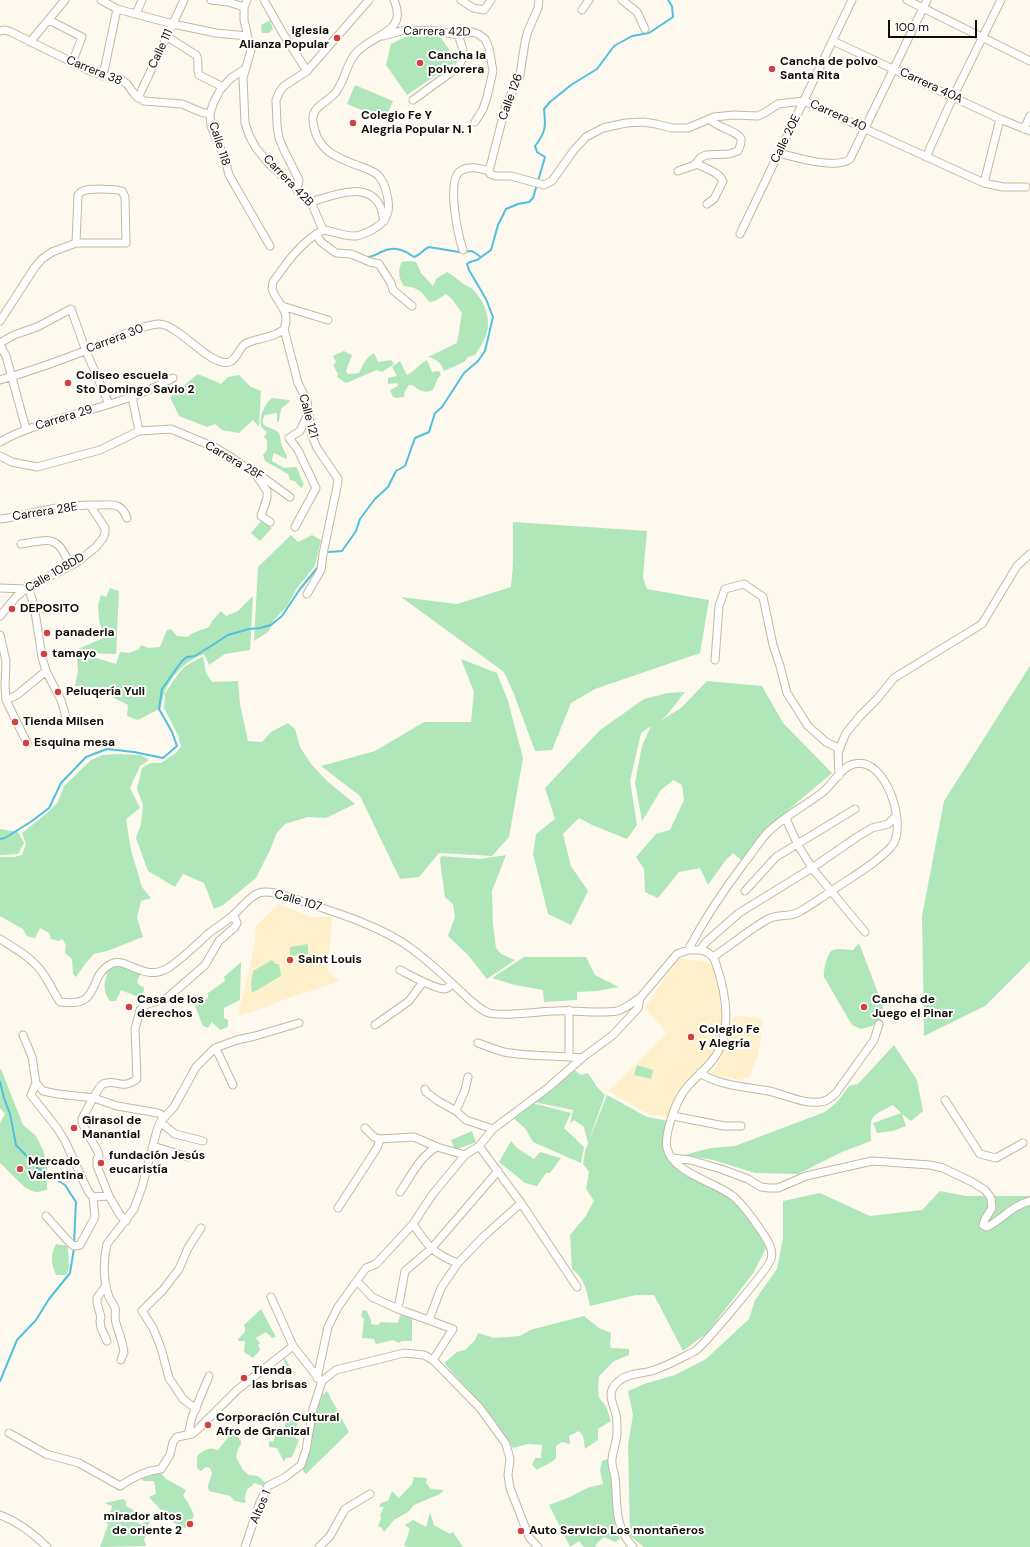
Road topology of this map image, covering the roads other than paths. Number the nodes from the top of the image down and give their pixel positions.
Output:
1 (65, 0) edge
2 (101, 0) edge
3 (142, 0) edge
4 (184, 0) edge
5 (211, 0) edge
6 (264, 0) edge
7 (370, 0) edge
8 (394, 0) edge
9 (461, 0) edge
10 (491, 0) edge
11 (539, 0) edge
12 (589, 0) edge
13 (622, 0) edge
14 (852, 0) edge
15 (907, 0) edge
16 (927, 0) edge
17 (1001, 0) edge
18 (245, 3) edge
19 (924, 7) junction
20 (117, 9) junction
21 (582, 10) dead end
22 (136, 14) junction
23 (49, 20) junction
24 (173, 24) junction
25 (645, 29) dead end
26 (0, 31) edge
27 (458, 35) junction
28 (166, 36) junction
29 (247, 36) junction
30 (983, 38) junction
31 (373, 39) junction
32 (833, 41) junction
33 (30, 42) junction
34 (1030, 61) edge
35 (72, 63) junction
36 (893, 68) junction
37 (245, 69) junction
38 (308, 70) junction
39 (103, 76) junction
40 (223, 87) junction
41 (954, 97) junction
42 (138, 98) junction
43 (413, 100) dead end
44 (804, 101) junction
45 (210, 114) junction
46 (1030, 116) edge
47 (709, 119) junction
48 (1000, 119) junction
49 (475, 122) dead end
50 (864, 127) junction
51 (1027, 130) edge
52 (779, 153) junction
53 (926, 157) junction
54 (696, 163) junction
55 (489, 171) junction
56 (678, 171) dead end
57 (984, 183) junction
58 (1026, 187) dead end
59 (297, 190) junction
60 (311, 202) junction
61 (707, 204) dead end
62 (384, 221) junction
63 (323, 230) junction
64 (316, 234) junction
65 (740, 234) dead end
66 (76, 243) junction
67 (270, 246) dead end
68 (463, 250) dead end
69 (282, 306) junction
70 (412, 306) dead end
71 (328, 320) dead end
72 (0, 321) edge
73 (284, 329) junction
74 (0, 344) edge
75 (86, 351) junction
76 (10, 377) junction
77 (173, 378) dead end
78 (0, 380) edge
79 (132, 397) junction
80 (109, 404) junction
81 (309, 412) junction
82 (26, 429) junction
83 (139, 431) junction
84 (0, 442) edge
85 (0, 456) edge
86 (253, 472) junction
87 (290, 498) dead end
88 (90, 505) junction
89 (127, 518) dead end
90 (0, 519) edge
91 (270, 522) dead end
92 (295, 527) dead end
93 (105, 528) joint
94 (21, 544) dead end
95 (1030, 554) edge
96 (70, 566) junction
97 (0, 588) edge
98 (27, 588) junction
99 (307, 594) dead end
100 (0, 616) edge
101 (0, 635) edge
102 (715, 660) dead end
103 (46, 672) junction
104 (6, 700) junction
105 (66, 718) dead end
106 (27, 743) dead end
107 (840, 749) junction
108 (839, 776) junction
109 (855, 809) dead end
110 (896, 816) junction
111 (786, 819) junction
112 (798, 845) junction
113 (812, 868) junction
114 (745, 891) dead end
115 (830, 891) junction
116 (231, 917) junction
117 (865, 932) dead end
118 (0, 939) edge
119 (688, 950) junction
120 (700, 950) junction
121 (713, 957) junction
122 (400, 970) dead end
123 (423, 982) junction
124 (453, 984) junction
125 (640, 998) junction
126 (569, 1010) junction
127 (299, 1023) dead end
128 (879, 1024) dead end
129 (375, 1025) dead end
130 (23, 1035) dead end
131 (478, 1042) dead end
132 (215, 1048) junction
133 (569, 1057) junction
134 (582, 1058) junction
135 (700, 1073) junction
136 (468, 1077) dead end
137 (36, 1083) junction
138 (233, 1085) dead end
139 (425, 1089) dead end
140 (94, 1098) junction
141 (945, 1100) dead end
142 (456, 1111) junction
143 (673, 1116) junction
144 (163, 1120) junction
145 (741, 1126) dead end
146 (365, 1128) dead end
147 (493, 1129) junction
148 (380, 1139) junction
149 (203, 1141) dead end
150 (1023, 1143) dead end
151 (154, 1146) junction
152 (479, 1146) junction
153 (437, 1147) junction
154 (465, 1154) junction
155 (188, 1157) dead end
156 (672, 1158) junction
157 (498, 1171) junction
158 (400, 1192) dead end
159 (109, 1196) junction
160 (92, 1197) junction
161 (1030, 1201) edge
162 (521, 1203) junction
163 (338, 1208) dead end
164 (46, 1216) dead end
165 (126, 1221) junction
166 (413, 1224) junction
167 (201, 1228) dead end
168 (431, 1248) junction
169 (458, 1263) junction
170 (357, 1281) junction
171 (106, 1285) junction
172 (577, 1287) dead end
173 (271, 1297) dead end
174 (398, 1309) junction
175 (429, 1320) junction
176 (107, 1341) dead end
177 (294, 1346) junction
178 (121, 1360) dead end
179 (433, 1360) junction
180 (209, 1376) dead end
181 (319, 1380) junction
182 (196, 1409) junction
183 (9, 1433) dead end
184 (188, 1435) junction
185 (370, 1494) dead end
186 (0, 1515) edge
187 (47, 1547) edge
188 (245, 1547) edge
189 (319, 1547) edge
190 (538, 1547) edge
191 (633, 1547) edge

1 - 23 street
2 - 20 street
3 - 22 street
4 - 24 street, Calle 111
5 - 18 street
6 - 38 street
7 - 38 street
8 - 31 street
9 - 10 street
11 - 55 street, Calle 126
12 - 21 street
13 - 25 street
14 - 32 street, Calle 20E
15 - 19 street
16 - 19 street
17 - 30 street
18 - 29 street
19 - 30 street
19 - 36 street
20 - 22 street
20 - 39 street
22 - 24 street
23 - 33 street
23 - 35 street
24 - 28 street, Calle 111
24 - 29 street
26 - 33 street, Carrera 38
27 - 31 street, Carrera 42D
27 - 43 street
27 - 49 street, Carrera 42D
28 - 40 street
28 - 42 street, Calle 111
29 - 37 street
30 - 34 street
30 - 41 street
31 - 62 street
32 - 36 street, Carrera 40A
32 - 44 street, Calle 20E
33 - 35 street, Carrera 38
35 - 39 street, Carrera 38
36 - 41 street, Carrera 40A
36 - 50 street
37 - 40 street, Calle 118
37 - 59 street, Carrera 42B
38 - 59 street
39 - 42 street, Carrera 38
40 - 45 street, Calle 118
41 - 48 street, Carrera 40A
41 - 53 street
42 - 45 street
44 - 47 street, Carrera 40
44 - 50 street, Carrera 40
44 - 52 street, Calle 20E
45 - 67 street, Calle 118
46 - 51 street
47 - 54 street
47 - 55 street, Carrera 40
48 - 51 street, Carrera 40A
48 - 57 street
50 - 52 street
50 - 53 street, Carrera 40
52 - 65 street, Calle 20E
53 - 57 street, Carrera 40
54 - 56 street
54 - 61 street
55 - 68 street
57 - 58 street, Carrera 40
59 - 60 street, Carrera 42B
60 - 62 street
60 - 63 street, Carrera 42B
62 - 63 street
63 - 64 street, Calle 121
64 - 69 street, Calle 121
64 - 70 street
66 - 66 street
66 - 72 street
69 - 71 street
69 - 73 street, Calle 121
73 - 75 street, Carrera 30
73 - 81 street, Calle 121
74 - 75 street
74 - 76 street
75 - 76 street, Carrera 30
75 - 80 street
76 - 78 street, Carrera 30
76 - 82 street
77 - 79 street, Carrera 29
79 - 80 street, Carrera 29
79 - 83 street
80 - 82 street, Carrera 29
81 - 92 street
81 - 99 street, Calle 121
82 - 84 street, Carrera 29
83 - 85 street, Carrera 28F
83 - 86 street, Carrera 28F
86 - 87 street, Carrera 28F
86 - 91 street
88 - 89 street, Carrera 28E
88 - 90 street, Carrera 28E
88 - 93 street, Carrera 28E
93 - 96 street, Calle 108DD
94 - 96 street
95 - 107 street
96 - 98 street, Calle 108DD
97 - 98 street
98 - 100 street, Calle 108DD
98 - 103 street
101 - 104 street
102 - 107 street
103 - 104 street
103 - 105 street
104 - 106 street
107 - 108 street
108 - 110 street
108 - 111 street
109 - 112 street
110 - 113 street
110 - 115 street
111 - 112 street
111 - 119 street
112 - 113 street
112 - 114 street
113 - 115 street
113 - 120 street
115 - 117 street
115 - 121 street
116 - 118 street, Calle 107
116 - 124 street, Calle 107
116 - 140 street
119 - 120 street
119 - 125 street
120 - 121 street
121 - 135 street
122 - 123 street
123 - 124 street
123 - 129 street
124 - 126 street, Calle 107
125 - 126 street, Calle 107
125 - 134 street
126 - 133 street
127 - 132 street
128 - 135 street
130 - 137 street
131 - 133 street
132 - 138 street
132 - 144 street
133 - 134 street
134 - 147 street
135 - 143 street
136 - 142 street
137 - 140 street
137 - 160 street
139 - 142 street
140 - 144 street
140 - 159 street
141 - 150 street
142 - 147 street
143 - 145 street
143 - 156 street
144 - 149 street
144 - 151 street
146 - 148 street
147 - 152 street
148 - 153 street
148 - 163 street
151 - 155 street
151 - 165 street
152 - 154 street
152 - 157 street
153 - 154 street
153 - 158 street
154 - 166 street, Altos 1
156 - 161 street
156 - 191 street
157 - 162 street
157 - 168 street
159 - 160 street
159 - 165 street
160 - 164 street
162 - 169 street
162 - 172 street
165 - 171 street
166 - 168 street
166 - 170 street, Altos 1
167 - 182 street
168 - 169 street
168 - 174 street
169 - 175 street
170 - 174 street
170 - 181 street, Altos 1
171 - 176 street
171 - 178 street
173 - 177 street
174 - 175 street
175 - 179 street
177 - 181 street
177 - 184 street
179 - 181 street
179 - 190 street
180 - 182 street
181 - 188 street, Altos 1
182 - 184 street
183 - 184 street
185 - 189 street
186 - 187 street

